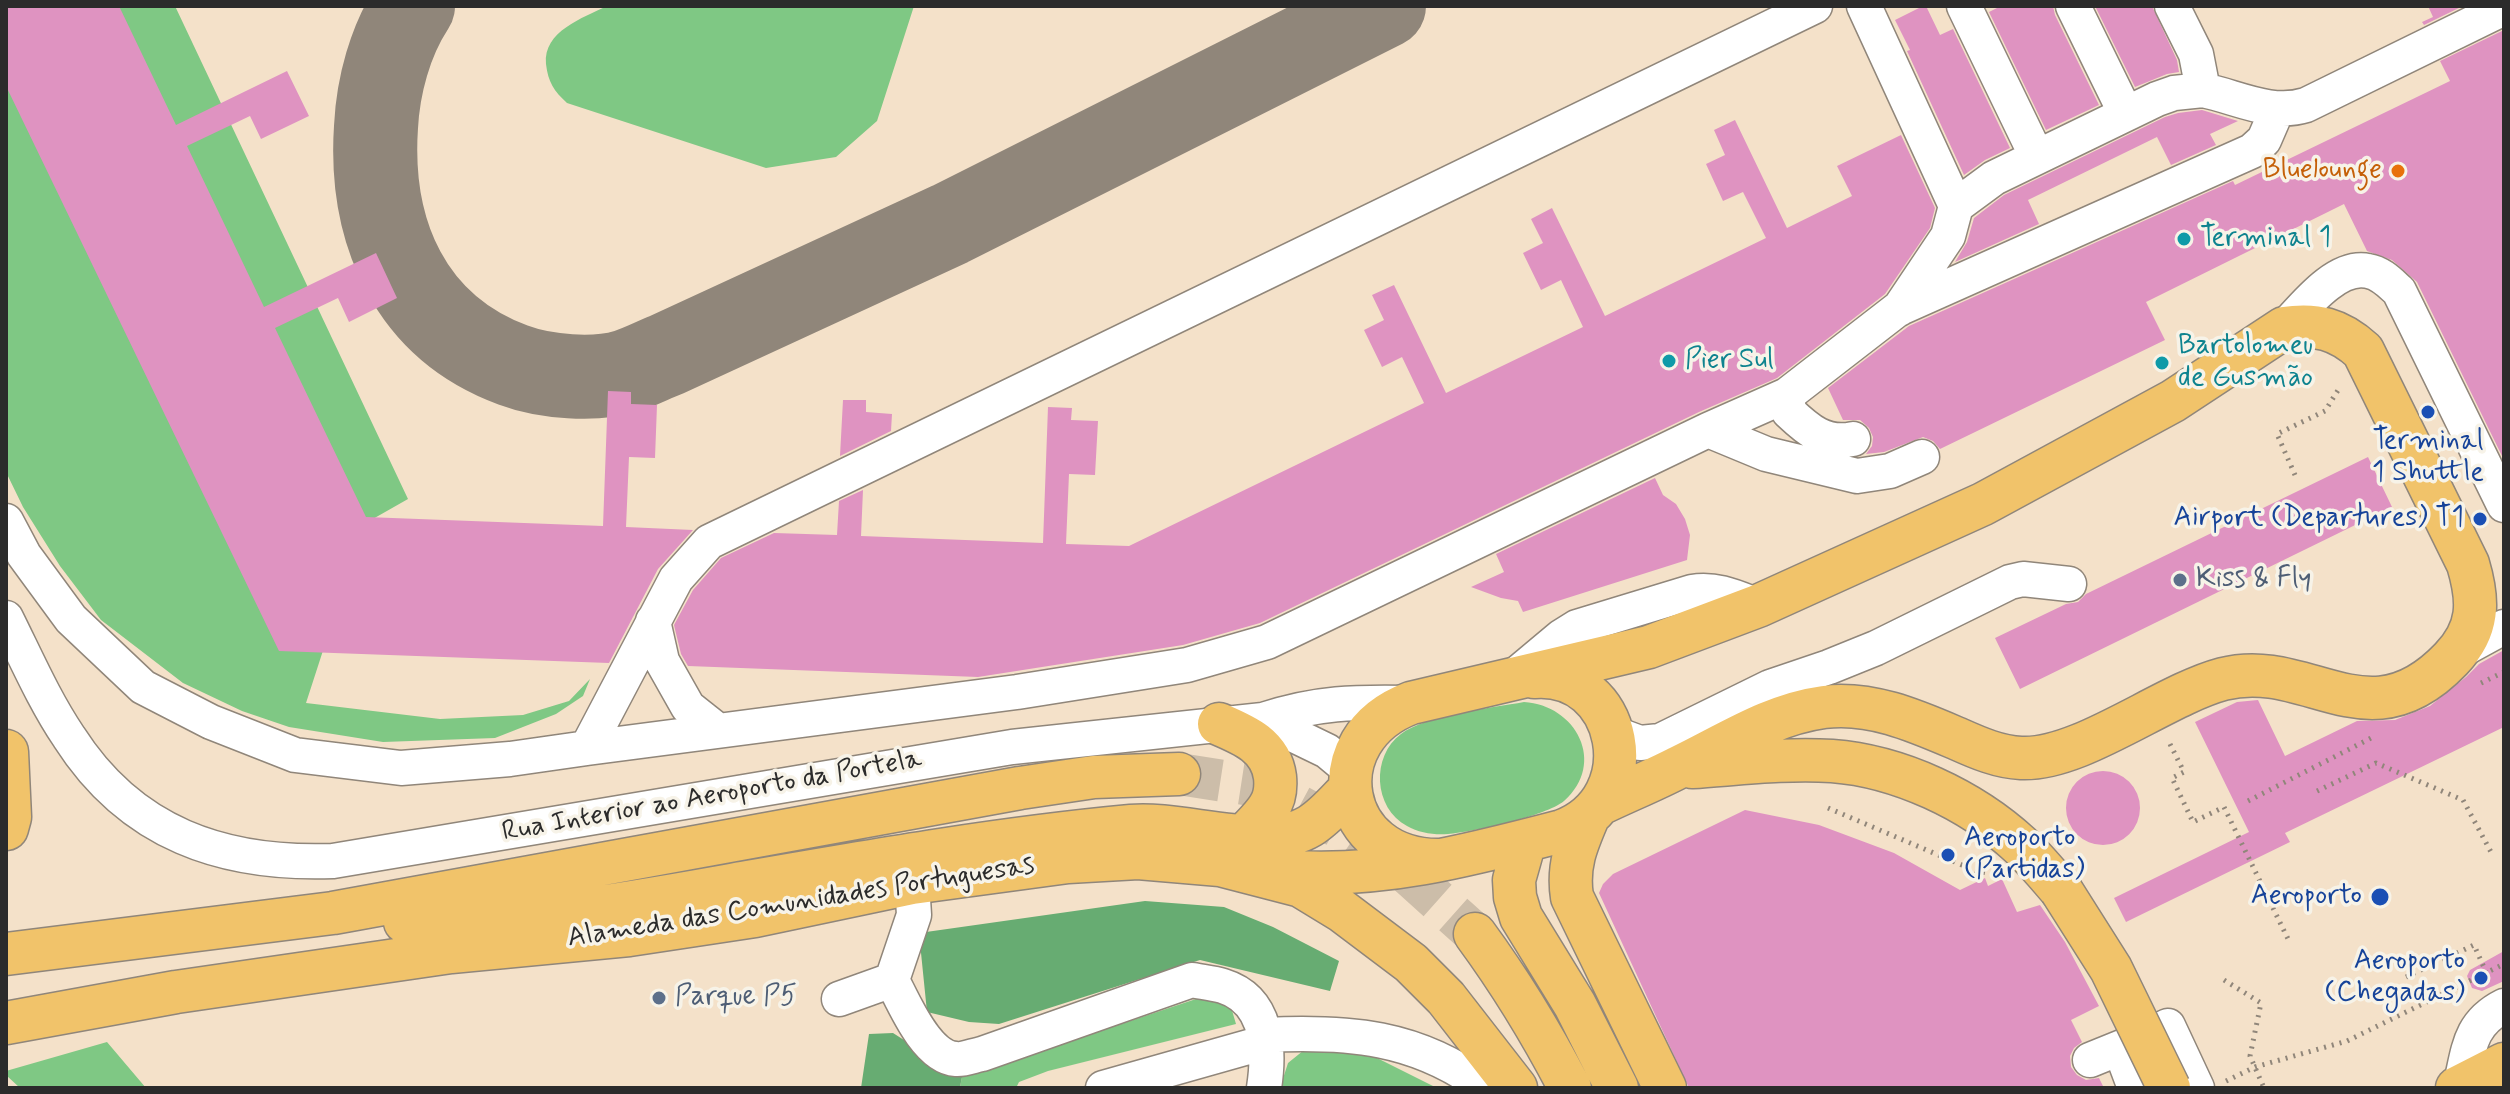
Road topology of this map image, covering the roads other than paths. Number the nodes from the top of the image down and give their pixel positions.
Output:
1 (1815, 6) edge
2 (1864, 6) edge
3 (1964, 6) edge
4 (2073, 6) edge
5 (2172, 6) edge
6 (2504, 8) edge
7 (2203, 90) junction
8 (2277, 110) junction
9 (2126, 114) junction
10 (2037, 157) junction
11 (1956, 206) junction
12 (1898, 309) junction
13 (2284, 328) junction
14 (1787, 395) junction
15 (1708, 430) junction
16 (1853, 439) dead end
17 (1922, 457) dead end
18 (2504, 505) edge
19 (6, 521) edge
20 (2069, 584) dead end
21 (6, 618) edge
22 (653, 621) junction
23 (2504, 627) edge
24 (2458, 652) junction
25 (1517, 680) junction
26 (1411, 703) junction
27 (1263, 720) junction
28 (1219, 724) junction
29 (717, 730) junction
30 (1613, 733) junction
31 (587, 748) junction
32 (6, 752) edge
33 (1678, 768) junction
34 (1179, 774) tunnel mouth
35 (1351, 780) junction
36 (1596, 809) junction
37 (6, 828) edge
38 (1525, 841) junction
39 (1232, 850) junction
40 (1439, 860) junction
41 (912, 883) junction
42 (333, 913) junction
43 (1475, 934) tunnel mouth
44 (6, 954) edge
45 (892, 980) junction
46 (839, 999) dead end
47 (2504, 1006) edge
48 (6, 1023) edge
49 (1265, 1039) junction
50 (2127, 1045) junction
51 (2090, 1060) dead end
52 (2504, 1064) edge
53 (2211, 1085) edge
54 (1103, 1088) edge
55 (1264, 1088) edge
56 (1486, 1088) edge
57 (1516, 1088) edge
58 (1570, 1088) edge
59 (1617, 1088) edge
60 (1665, 1088) edge
61 (2135, 1088) edge
62 (2169, 1088) edge
63 (2459, 1088) edge

1 - 22 street
2 - 11 street
3 - 10 street
4 - 9 street
5 - 7 street
6 - 8 street
7 - 8 street
7 - 9 street
8 - 12 street
9 - 10 street
10 - 11 street
11 - 12 street
12 - 14 street
13 - 18 street
13 - 24 main road
13 - 25 main road, Rua Interior ao Aeroporto da Portela
14 - 15 street
14 - 16 street
15 - 17 street
15 - 29 street
19 - 31 street
20 - 30 street
21 - 28 street, Rua Interior ao Aeroporto da Portela
22 - 29 street
22 - 31 street
23 - 24 street
24 - 33 main road
25 - 26 main road, Rua Interior ao Aeroporto da Portela
25 - 30 main road, Rua Interior ao Aeroporto da Portela
26 - 27 street, Rua Interior ao Aeroporto da Portela
26 - 35 main road
27 - 28 street, Rua Interior ao Aeroporto da Portela
27 - 35 street
28 - 39 main road
29 - 31 street
30 - 36 main road
32 - 37 highway
33 - 36 main road
33 - 62 main road, bridge
34 - 42 main road
35 - 39 main road
35 - 40 main road
36 - 38 main road
36 - 60 main road
38 - 40 main road
38 - 59 main road
39 - 40 main road
39 - 41 main road, Alameda das Comunidades Portuguesas
39 - 42 main road
39 - 57 main road, Alameda das Comunidades Portuguesas
41 - 45 street
41 - 48 main road, Alameda das Comunidades Portuguesas
42 - 44 main road
43 - 58 main road
45 - 46 street
45 - 49 street
47 - 63 street
49 - 54 street
49 - 55 street
49 - 56 street
50 - 51 street
50 - 53 street
50 - 61 street
52 - 63 main road

